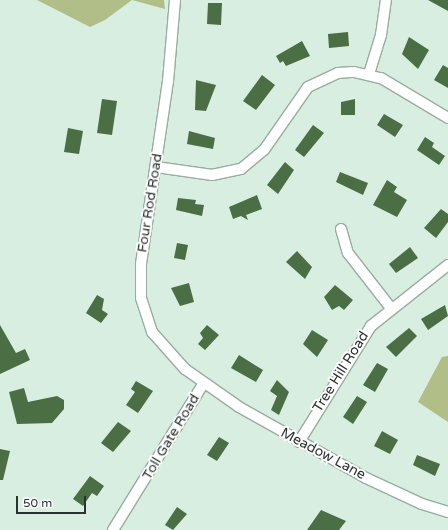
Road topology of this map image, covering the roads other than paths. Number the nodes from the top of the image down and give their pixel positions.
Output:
1 (175, 0) edge
2 (386, 0) edge
3 (369, 74) junction
4 (448, 118) edge
5 (156, 167) junction
6 (341, 229) dead end
7 (448, 265) edge
8 (390, 307) junction
9 (203, 384) junction
10 (299, 442) junction
11 (448, 512) edge
12 (113, 530) edge

1 - 5 street, Four Rod Road
2 - 3 street
3 - 4 street
3 - 5 street
5 - 9 street, Four Rod Road
6 - 8 street
7 - 8 street, Tree Hill Road
8 - 10 street, Tree Hill Road
9 - 10 street, Meadow Lane
9 - 12 street, Toll Gate Road
10 - 11 street, Meadow Lane

